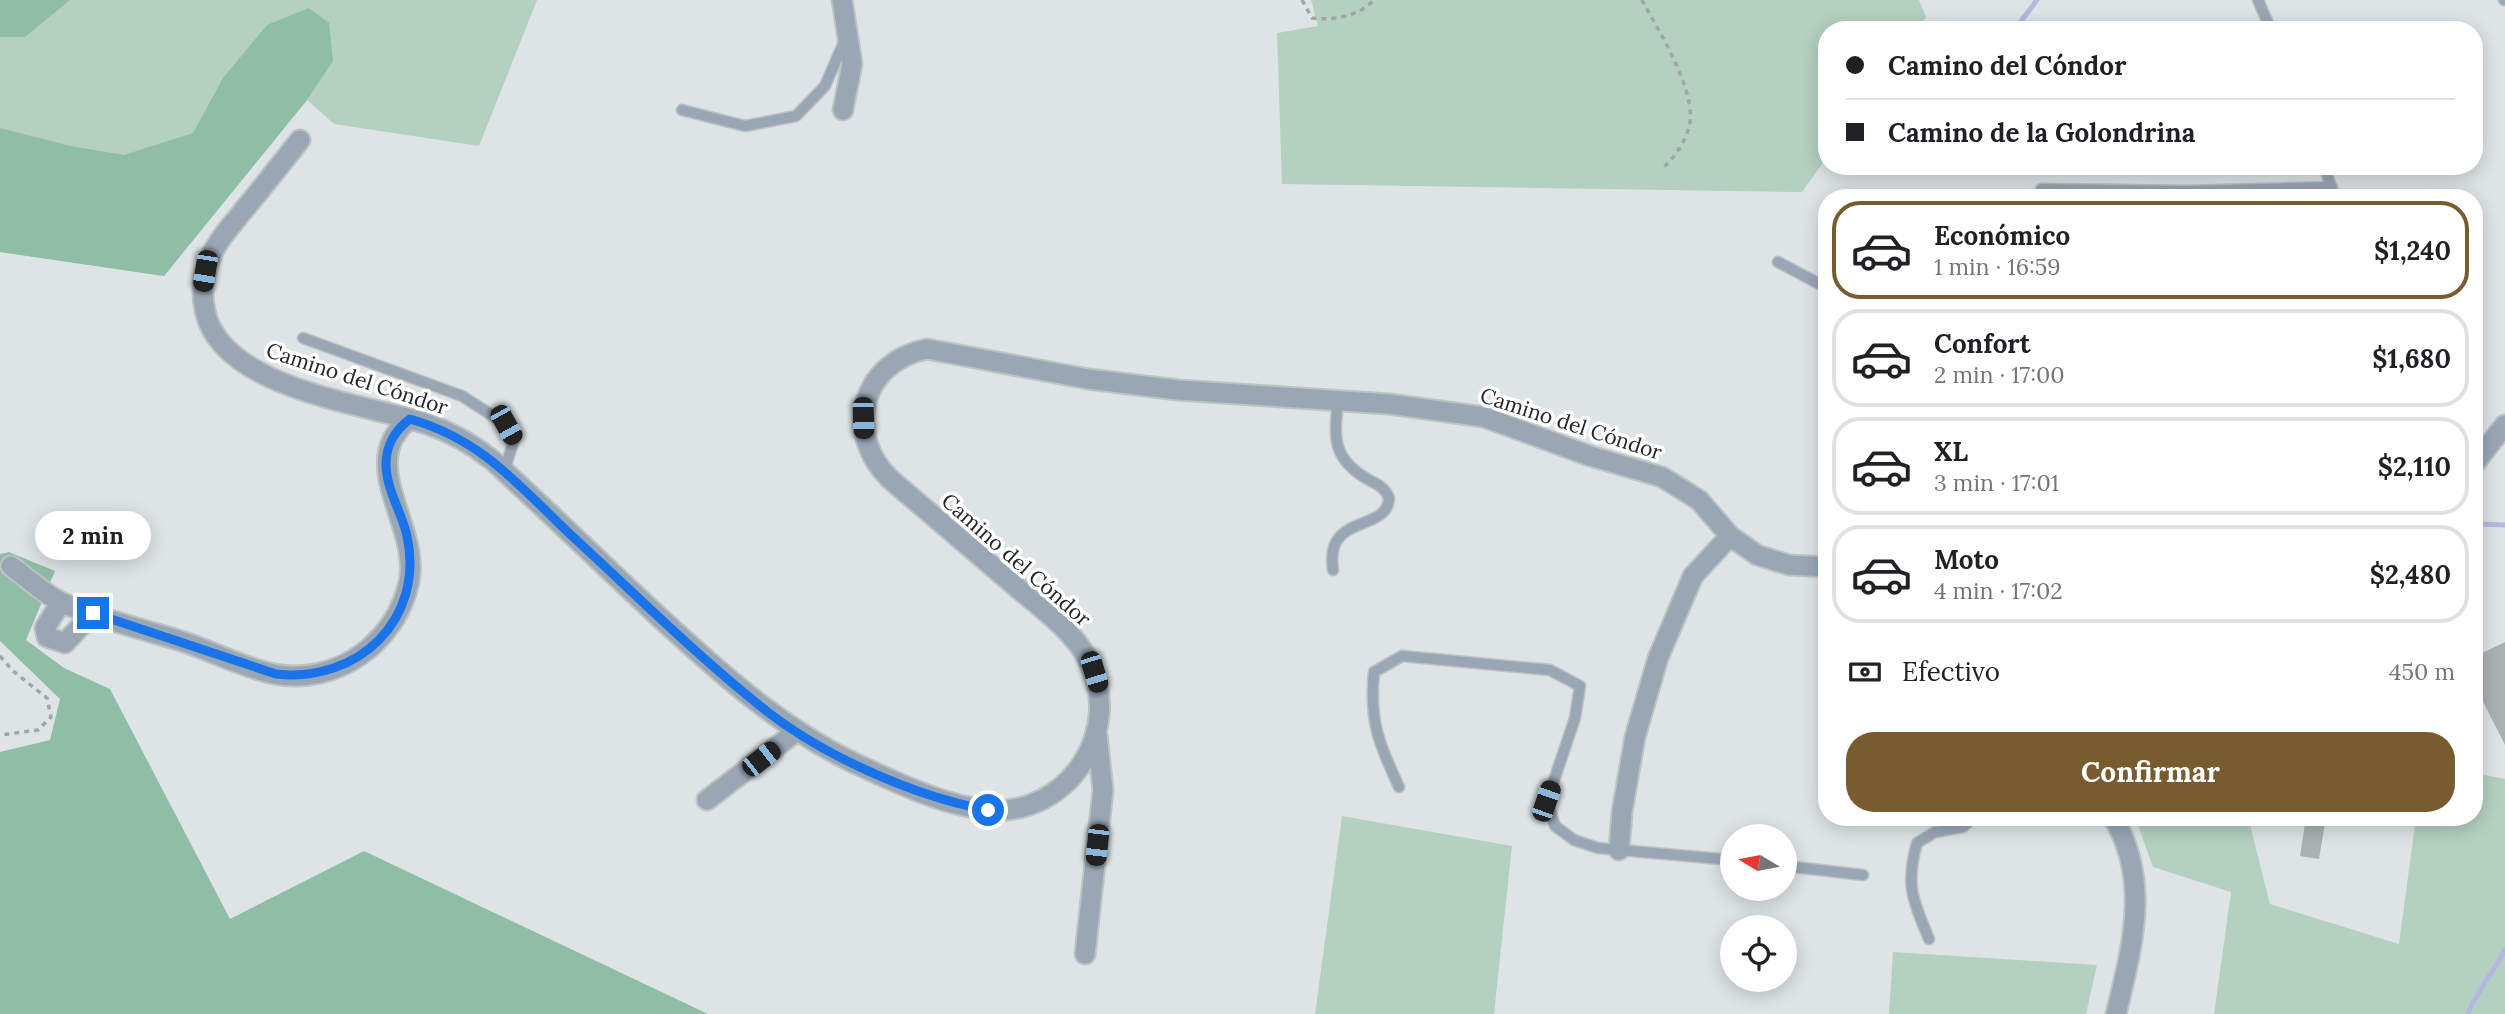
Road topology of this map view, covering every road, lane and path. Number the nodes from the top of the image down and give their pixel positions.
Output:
1 (842, 0) edge
2 (1303, 0) edge
3 (1374, 0) edge
4 (1642, 0) edge
5 (2258, 0) edge
6 (2267, 21) edge
7 (847, 35) junction
8 (682, 110) dead end
9 (844, 110) dead end
10 (300, 140) dead end
11 (1663, 168) dead end
12 (2327, 175) edge
13 (2332, 187) joint
14 (2260, 189) edge
15 (1778, 262) dead end
16 (1818, 283) edge
17 (303, 338) dead end
18 (1338, 400) junction
19 (410, 419) junction
20 (2505, 425) edge
21 (2483, 453) edge
22 (504, 471) junction
23 (1730, 536) junction
24 (11, 566) dead end
25 (1818, 567) edge
26 (1333, 570) dead end
27 (61, 602) junction
28 (93, 613) junction
29 (0, 656) edge
30 (797, 731) junction
31 (1096, 734) junction
32 (0, 735) edge
33 (1399, 787) dead end
34 (708, 800) dead end
35 (1964, 826) edge
36 (2117, 826) edge
37 (1619, 850) junction
38 (1720, 859) edge
39 (1797, 867) edge
40 (1863, 875) dead end
41 (1929, 939) dead end
42 (1085, 954) dead end
43 (2116, 1014) edge

1 - 7 street
2 - 3 path
4 - 11 path
5 - 6 lane
7 - 8 lane
7 - 9 street
10 - 19 street, Camino del Cóndor
12 - 13 lane
13 - 14 lane
15 - 16 lane
17 - 22 lane
18 - 23 street, Camino del Cóndor
18 - 26 lane
18 - 31 street, Camino del Cóndor
19 - 22 street, Camino del Cóndor
19 - 28 street
20 - 21 street
22 - 30 street, Camino del Cóndor
23 - 25 street, Camino del Cóndor
23 - 37 street
24 - 27 street
27 - 28 street
27 - 28 street
29 - 32 path
30 - 31 street, Camino del Cóndor
30 - 34 street
31 - 42 street
33 - 37 lane
35 - 41 lane
36 - 43 street
37 - 38 lane
39 - 40 lane

